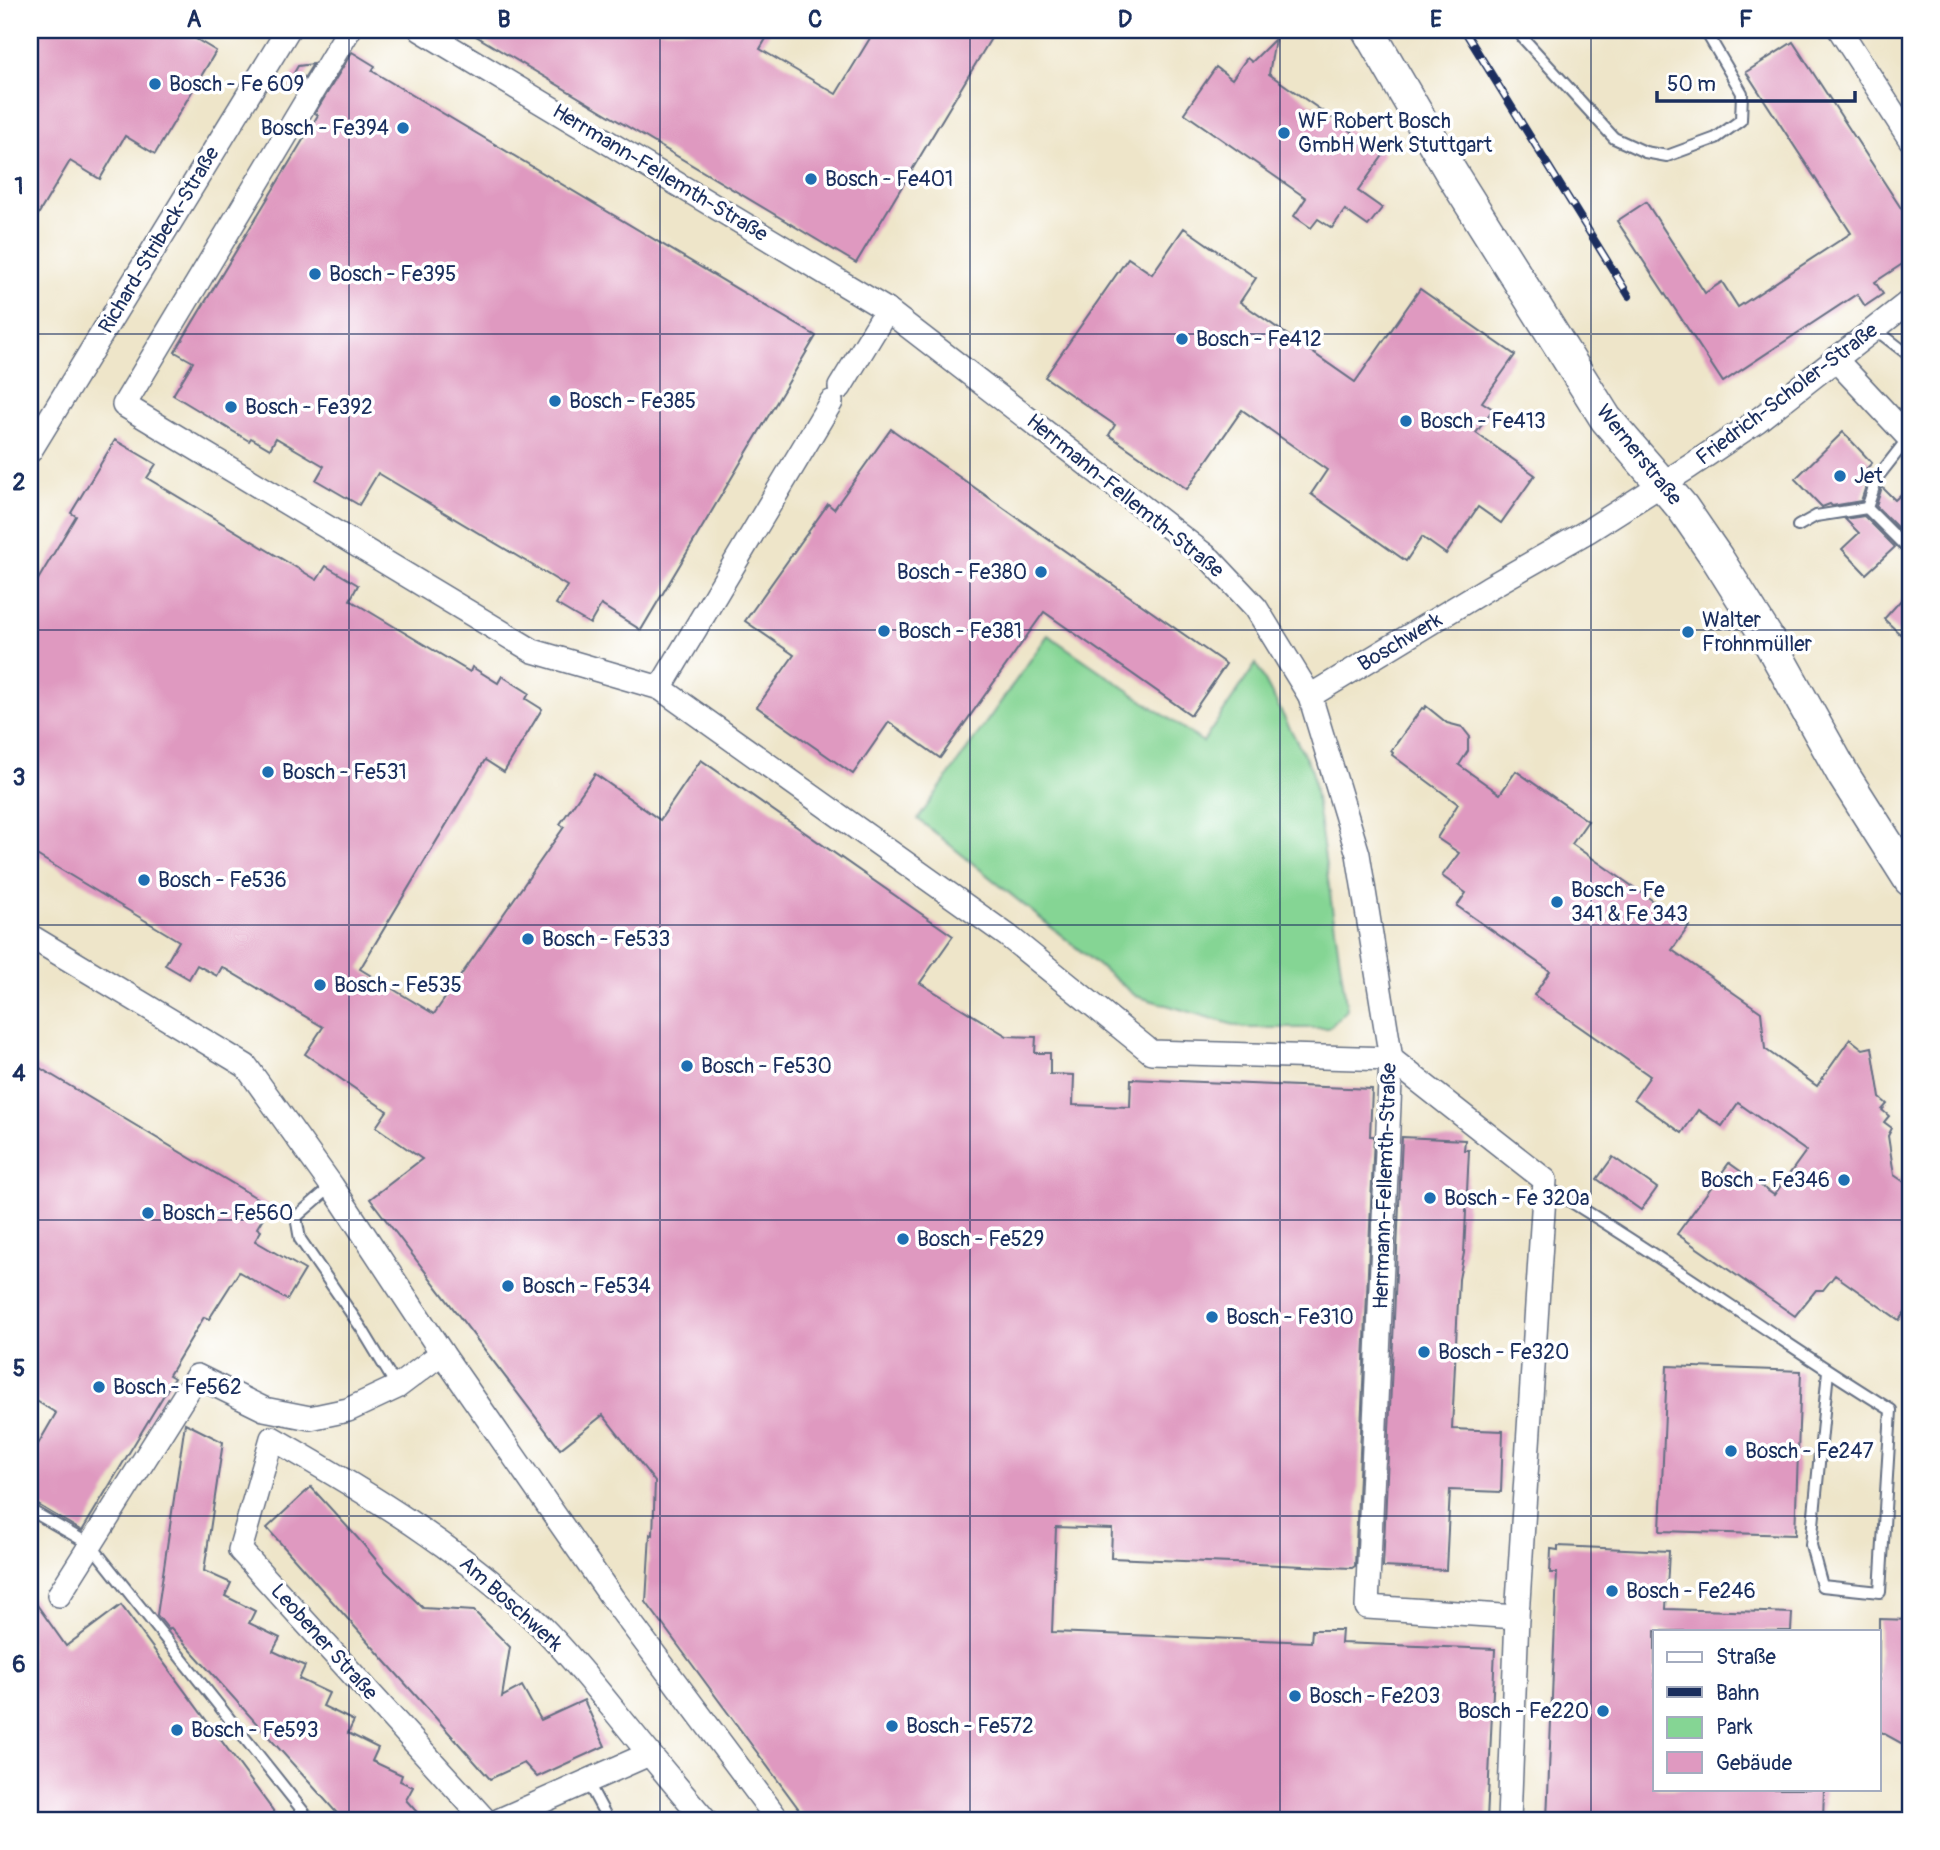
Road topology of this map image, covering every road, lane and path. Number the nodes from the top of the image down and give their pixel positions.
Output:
1 (288, 30) edge
2 (349, 30) edge
3 (421, 30) edge
4 (1368, 30) edge
5 (1519, 30) edge
6 (1705, 30) edge
7 (1840, 30) edge
8 (1910, 139) edge
9 (1910, 301) edge
10 (887, 310) junction
11 (1875, 329) junction
12 (1910, 356) edge
13 (1835, 359) junction
14 (1910, 438) edge
15 (30, 451) edge
16 (1662, 484) junction
17 (1867, 508) junction
18 (1798, 526) dead end
19 (1910, 543) edge
20 (1488, 588) joint
21 (660, 688) junction
22 (1310, 696) junction
23 (1910, 880) edge
24 (30, 936) edge
25 (1391, 1059) junction
26 (332, 1186) junction
27 (1545, 1186) junction
28 (442, 1353) junction
29 (1828, 1371) junction
30 (397, 1387) junction
31 (272, 1438) joint
32 (30, 1510) edge
33 (91, 1545) junction
34 (59, 1595) dead end
35 (1517, 1617) junction
36 (649, 1754) junction
37 (587, 1781) junction
38 (310, 1820) edge
39 (485, 1820) edge
40 (500, 1820) edge
41 (608, 1820) edge
42 (705, 1820) edge
43 (778, 1820) edge
44 (1509, 1820) edge

1 - 15 street, Richard-Stribeck-Straße
2 - 21 street
3 - 10 street, Herrmann-Fellemth-Straße
4 - 16 main road, Wernerstraße
5 - 6 lane
7 - 8 street
9 - 11 street, Friedrich-Scholer-Straße
10 - 21 street
10 - 22 street, Herrmann-Fellemth-Straße
11 - 12 lane
11 - 13 street, Friedrich-Scholer-Straße
13 - 14 street
13 - 16 street, Friedrich-Scholer-Straße
14 - 17 lane
16 - 20 street, Friedrich-Scholer-Straße
16 - 23 main road, Wernerstraße
17 - 18 lane
17 - 19 lane
20 - 22 street, Boschwerk
21 - 25 street
22 - 25 street, Herrmann-Fellemth-Straße
24 - 26 street
25 - 27 street
25 - 35 street, Herrmann-Fellemth-Straße
26 - 28 street
26 - 30 lane
27 - 29 lane
27 - 35 street
28 - 30 street
28 - 43 street
29 - 29 lane
30 - 33 street
31 - 36 street, Am Boschwerk
31 - 39 street, Leobener Straße
32 - 33 lane
33 - 34 street
33 - 38 lane
35 - 44 street
36 - 37 street
36 - 42 street, Am Boschwerk
37 - 40 street
37 - 41 lane

